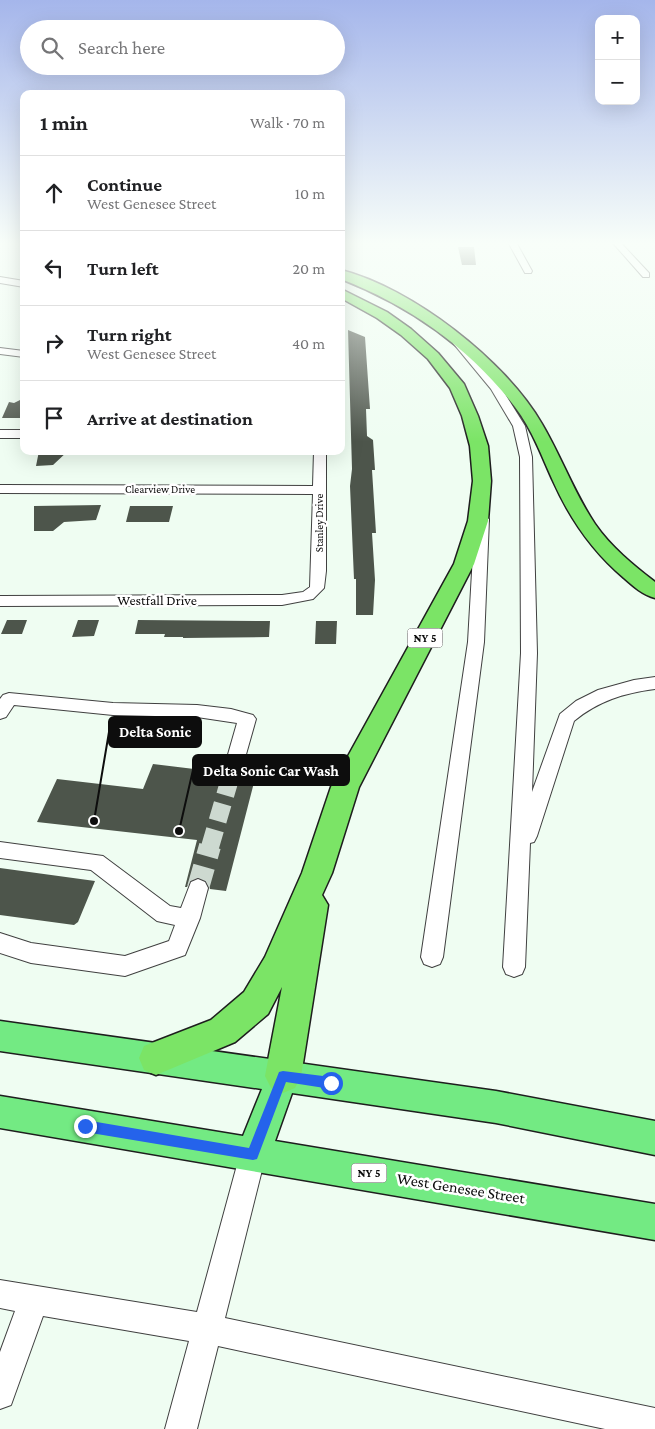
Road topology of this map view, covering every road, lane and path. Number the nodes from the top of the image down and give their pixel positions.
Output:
1 (370, 309) edge
2 (415, 309) edge
3 (448, 331) junction
4 (0, 351) edge
5 (20, 354) edge
6 (0, 434) edge
7 (20, 434) edge
8 (320, 455) edge
9 (482, 482) junction
10 (0, 489) edge
11 (319, 490) junction
12 (655, 592) edge
13 (312, 593) joint
14 (0, 601) edge
15 (655, 683) edge
16 (0, 713) edge
17 (234, 764) tunnel mouth
18 (0, 850) edge
19 (520, 859) junction
20 (318, 873) junction
21 (198, 888) tunnel mouth
22 (189, 918) junction
23 (0, 943) edge
24 (432, 957) dead end
25 (514, 967) dead end
26 (0, 1036) edge
27 (156, 1058) junction
28 (283, 1076) junction
29 (0, 1112) edge
30 (655, 1138) edge
31 (253, 1154) junction
32 (655, 1222) edge
33 (0, 1294) edge
34 (34, 1299) junction
35 (208, 1329) junction
36 (0, 1394) edge
37 (655, 1424) edge
38 (181, 1429) edge

1 - 9 highway, NY 5
2 - 3 highway
3 - 12 highway
3 - 19 street
4 - 5 street
6 - 7 street
8 - 11 street, Stanley Drive
9 - 20 highway, NY 5
9 - 24 street
10 - 11 street, Clearview Drive
11 - 13 street, Stanley Drive
13 - 14 street, Westfall Drive
15 - 19 street
16 - 17 street
18 - 22 street
19 - 25 street
20 - 27 highway
20 - 28 highway, NY 5
21 - 22 street
22 - 23 street
26 - 27 main road
27 - 28 main road
28 - 30 main road
28 - 31 main road, NY 5
29 - 31 main road, West Genesee Street
31 - 32 main road, West Genesee Street / NY 5
31 - 35 street
33 - 34 street
34 - 35 street
34 - 36 street
35 - 37 street
35 - 38 street

